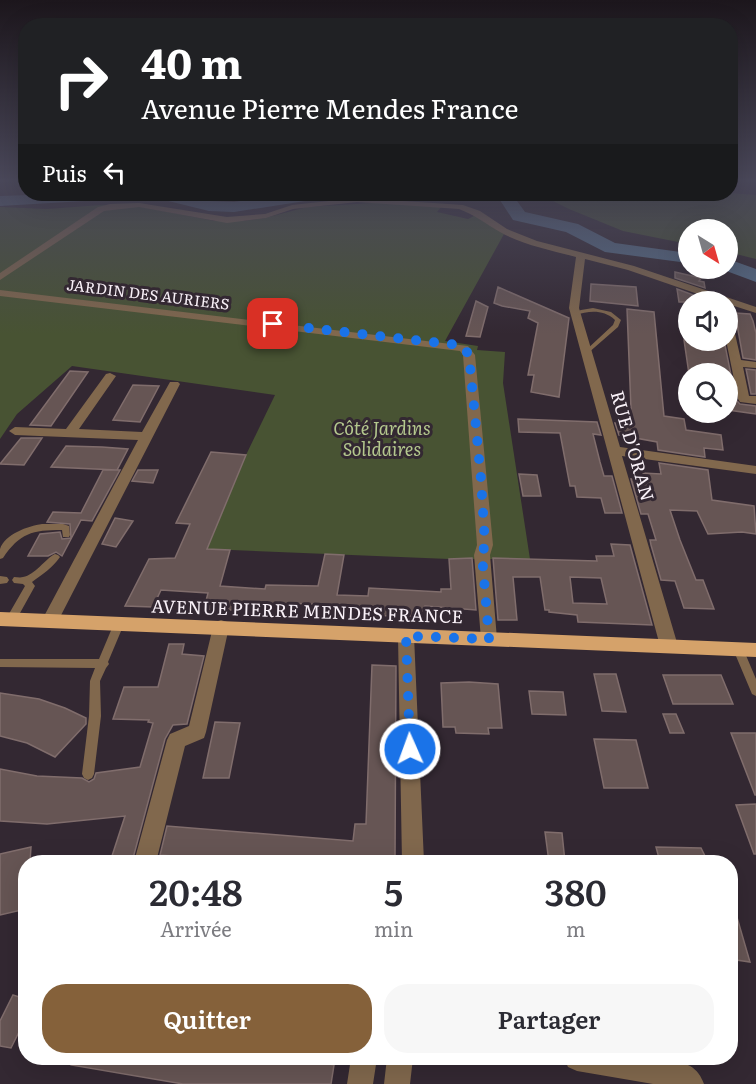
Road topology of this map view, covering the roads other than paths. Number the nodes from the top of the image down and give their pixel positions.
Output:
1 (66, 233) edge
2 (508, 233) edge
3 (581, 255) junction
4 (0, 277) edge
5 (696, 291) edge
6 (0, 293) edge
7 (738, 305) edge
8 (756, 310) edge
9 (575, 313) junction
10 (733, 351) edge
11 (586, 352) junction
12 (736, 363) edge
13 (738, 363) edge
14 (756, 365) edge
15 (738, 372) edge
16 (110, 376) dead end
17 (174, 384) dead end
18 (756, 400) edge
19 (15, 431) dead end
20 (70, 433) junction
21 (145, 436) junction
22 (615, 451) junction
23 (756, 470) edge
24 (66, 535) dead end
25 (0, 556) edge
26 (55, 556) dead end
27 (5, 619) edge
28 (50, 620) junction
29 (119, 624) junction
30 (221, 627) junction
31 (406, 636) junction
32 (489, 639) junction
33 (669, 645) junction
34 (738, 649) junction
35 (756, 650) edge
36 (0, 663) edge
37 (104, 664) junction
38 (756, 692) edge
39 (88, 774) dead end
40 (147, 855) edge
41 (413, 855) edge
42 (363, 1065) edge
43 (399, 1065) edge
44 (618, 1065) edge
45 (360, 1084) edge
46 (397, 1084) edge
47 (691, 1084) edge

1 - 4 street
2 - 3 street
3 - 5 street
3 - 9 street, RUE D'ORAN
6 - 32 street, JARDIN DES AURIERS
7 - 8 street
9 - 11 street, RUE D'ORAN
9 - 11 lane
10 - 12 street
11 - 22 street, RUE D'ORAN
13 - 14 street
15 - 18 street
16 - 20 street
17 - 21 street
19 - 20 street
20 - 21 street
21 - 28 street
22 - 23 street
22 - 33 street, RUE D'ORAN
24 - 25 lane
26 - 27 lane
27 - 28 main road, AVENUE PIERRE MENDES FRANCE
28 - 29 main road, AVENUE PIERRE MENDES FRANCE
29 - 30 main road, AVENUE PIERRE MENDES FRANCE
29 - 37 lane
30 - 31 main road, AVENUE PIERRE MENDES FRANCE
30 - 40 street
31 - 32 main road, AVENUE PIERRE MENDES FRANCE
31 - 41 street
32 - 33 main road, AVENUE PIERRE MENDES FRANCE
33 - 34 main road, AVENUE PIERRE MENDES FRANCE
34 - 35 main road, AVENUE PIERRE MENDES FRANCE
34 - 38 lane
36 - 37 lane
37 - 39 lane
42 - 45 street
43 - 46 street
44 - 47 street

